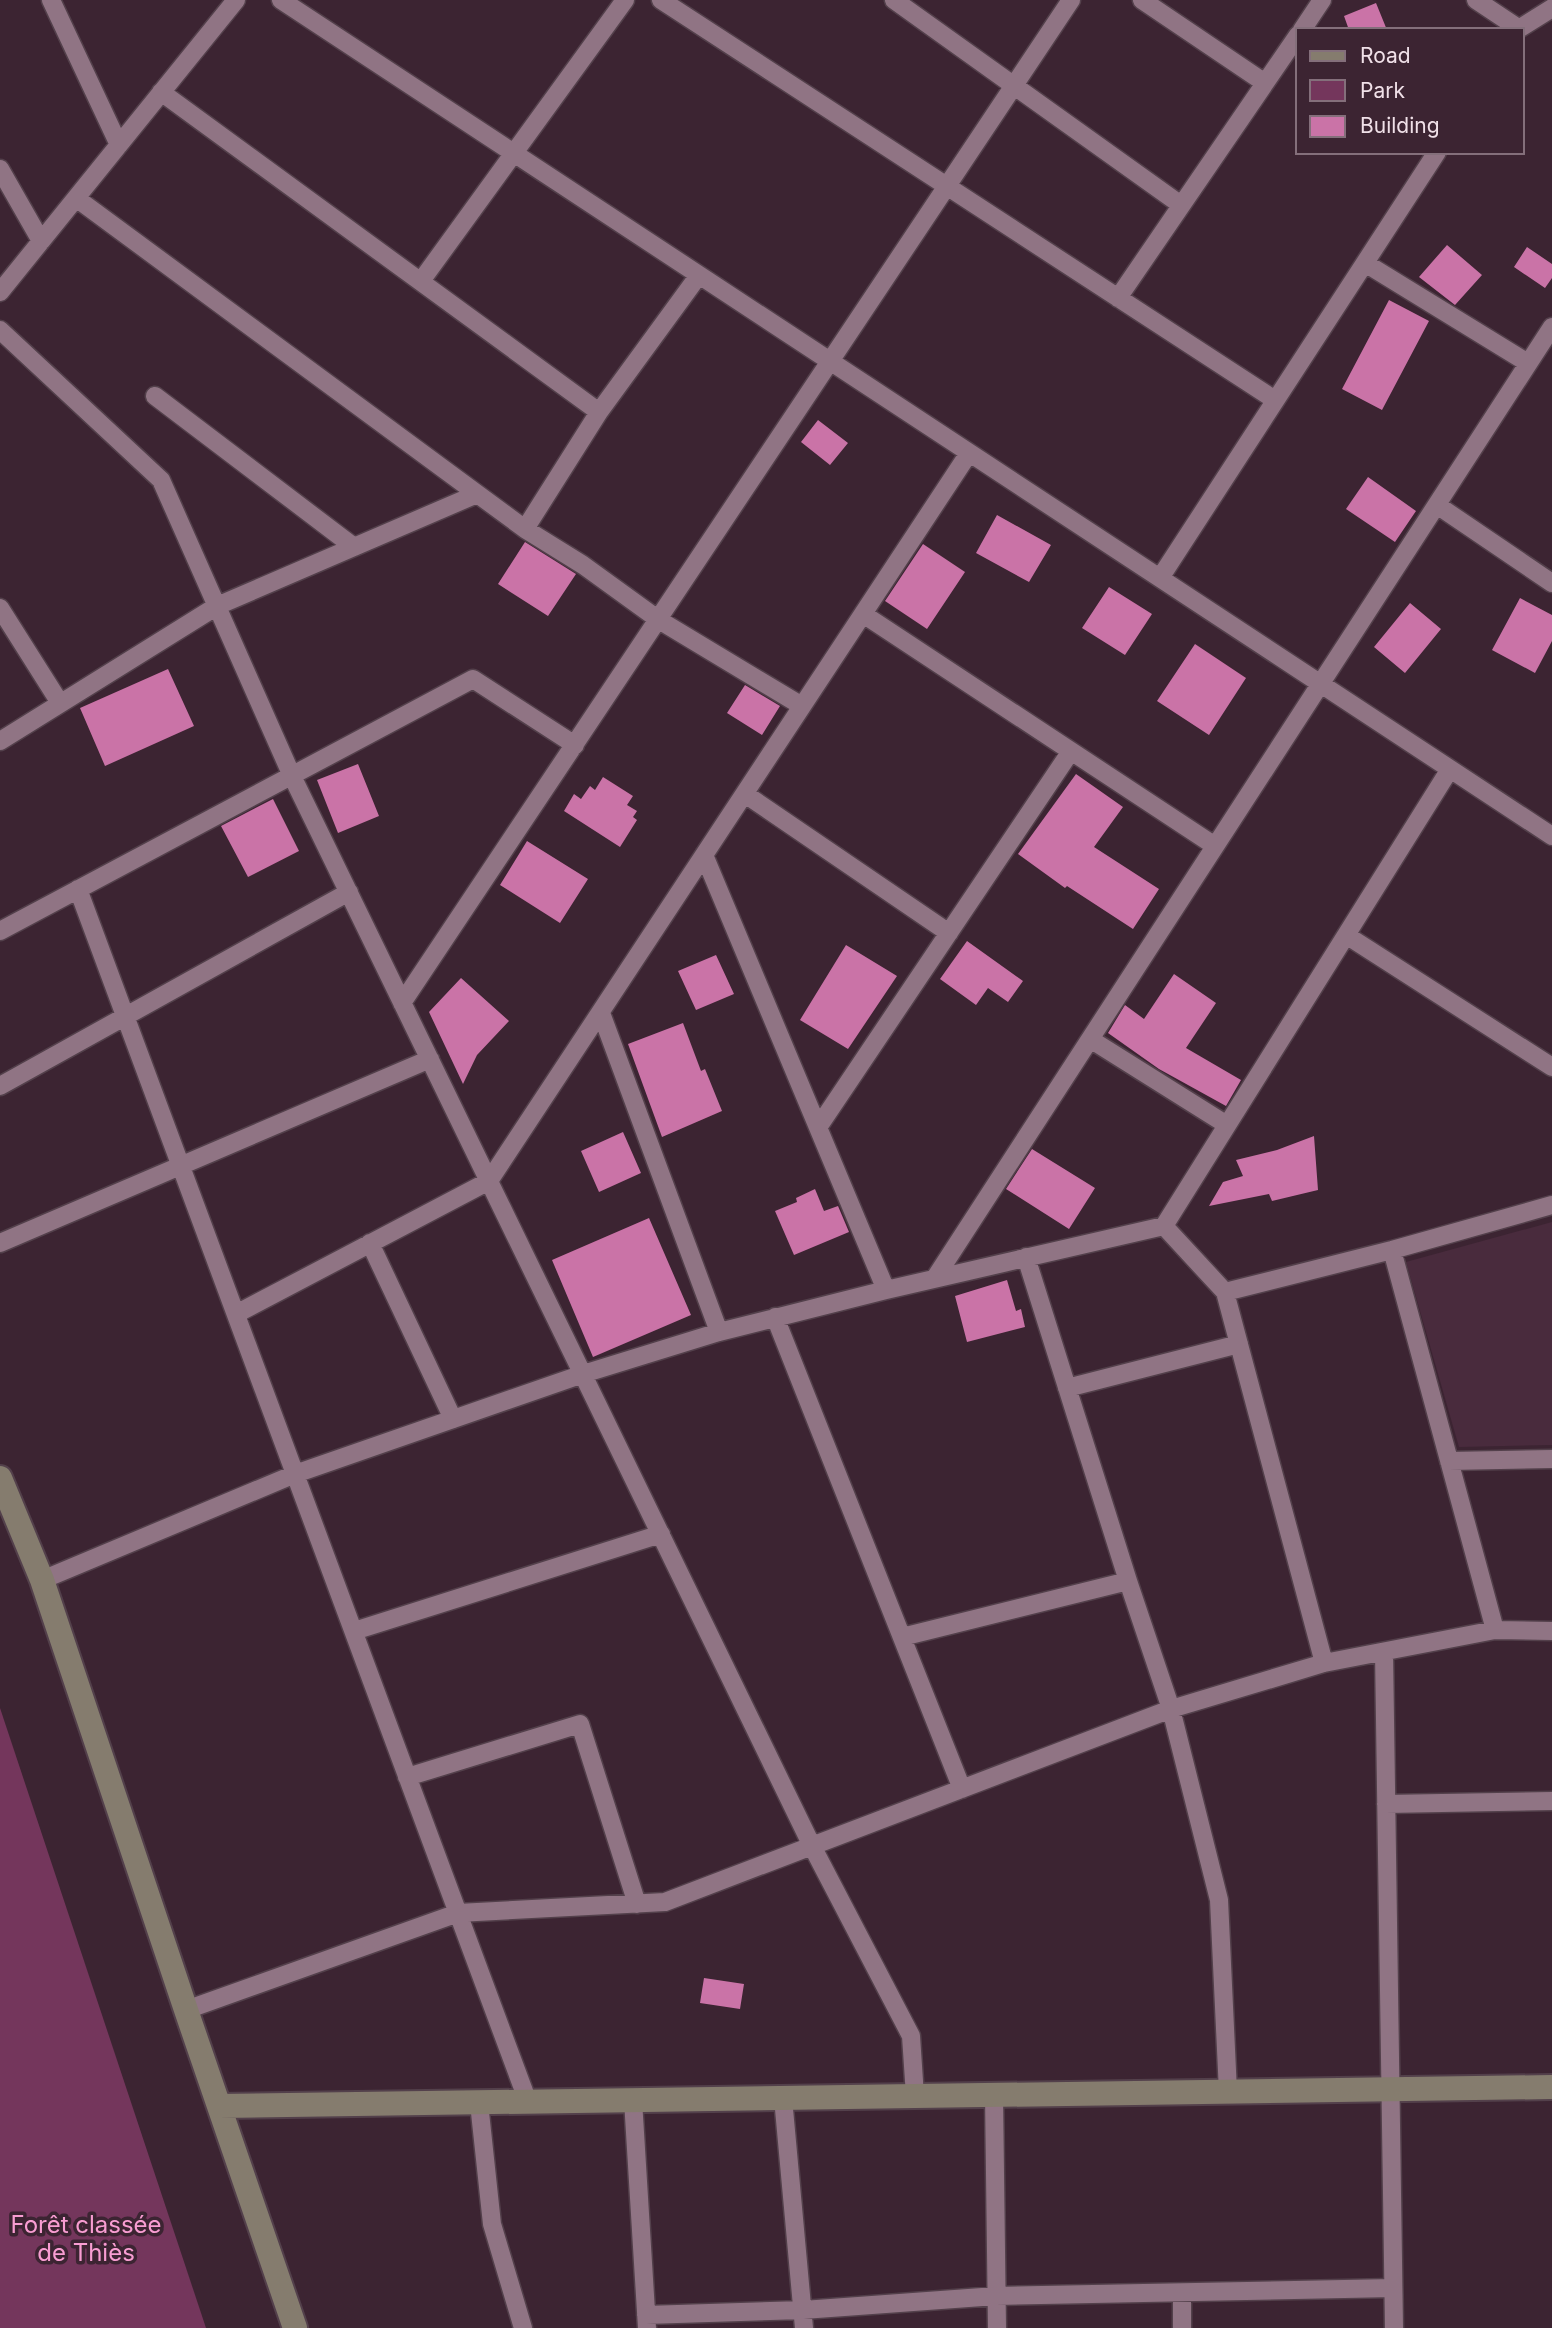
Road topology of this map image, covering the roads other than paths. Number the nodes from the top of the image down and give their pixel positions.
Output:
1 (51, 0) edge
2 (236, 0) edge
3 (281, 0) edge
4 (625, 0) edge
5 (661, 0) edge
6 (894, 0) edge
7 (1071, 0) edge
8 (1142, 0) edge
9 (1322, 0) edge
10 (1476, 0) edge
11 (1552, 8) edge
12 (1303, 28) edge
13 (1517, 28) edge
14 (1520, 28) edge
15 (1296, 38) edge
16 (1265, 83) junction
17 (1014, 86) junction
18 (161, 92) junction
19 (119, 145) junction
20 (513, 154) junction
21 (1436, 154) edge
22 (0, 169) edge
23 (947, 186) junction
24 (76, 198) junction
25 (1181, 205) junction
26 (41, 241) junction
27 (1365, 263) junction
28 (699, 275) junction
29 (421, 281) junction
30 (0, 292) edge
31 (1118, 298) junction
32 (1552, 327) edge
33 (0, 330) edge
34 (831, 362) junction
35 (1528, 363) junction
36 (155, 396) dead end
37 (1275, 400) junction
38 (599, 412) junction
39 (969, 453) junction
40 (477, 494) junction
41 (1437, 505) junction
42 (525, 530) junction
43 (354, 547) junction
44 (1160, 578) junction
45 (1552, 583) edge
46 (217, 606) junction
47 (0, 608) edge
48 (863, 614) junction
49 (659, 620) junction
50 (1321, 684) junction
51 (60, 704) junction
52 (802, 706) junction
53 (0, 741) edge
54 (575, 745) junction
55 (1071, 751) junction
56 (1450, 769) junction
57 (292, 776) junction
58 (745, 794) junction
59 (1552, 836) edge
60 (1215, 846) junction
61 (705, 855) junction
62 (78, 889) junction
63 (349, 892) junction
64 (1, 928) edge
65 (949, 933) junction
66 (1346, 936) junction
67 (402, 1003) junction
68 (601, 1013) junction
69 (124, 1017) junction
70 (1090, 1039) junction
71 (430, 1059) junction
72 (1552, 1067) edge
73 (0, 1086) edge
74 (1227, 1125) junction
75 (819, 1126) junction
76 (181, 1166) junction
77 (489, 1181) junction
78 (1552, 1205) edge
79 (1164, 1226) junction
80 (0, 1243) edge
81 (370, 1243) junction
82 (1392, 1251) junction
83 (1026, 1257) junction
84 (935, 1278) junction
85 (886, 1290) junction
86 (1225, 1292) junction
87 (236, 1314) junction
88 (775, 1317) junction
89 (719, 1332) junction
90 (1239, 1345) junction
91 (583, 1374) junction
92 (1067, 1388) junction
93 (453, 1419) junction
94 (1552, 1459) edge
95 (1449, 1461) junction
96 (295, 1474) junction
97 (0, 1478) edge
98 (661, 1534) junction
99 (42, 1580) junction
100 (1128, 1581) junction
101 (1495, 1630) junction
102 (1552, 1630) edge
103 (354, 1631) junction
104 (902, 1637) junction
105 (1384, 1652) junction
106 (1324, 1663) junction
107 (1171, 1709) junction
108 (407, 1777) junction
109 (962, 1789) junction
110 (1552, 1801) edge
111 (1386, 1804) junction
112 (812, 1846) junction
113 (637, 1904) junction
114 (458, 1913) junction
115 (186, 2010) junction
116 (1552, 2087) edge
117 (1391, 2090) junction
118 (1227, 2092) junction
119 (993, 2095) junction
120 (915, 2096) junction
121 (783, 2098) junction
122 (632, 2100) junction
123 (528, 2102) junction
124 (479, 2103) junction
125 (219, 2106) junction
126 (1393, 2288) junction
127 (1182, 2293) junction
128 (996, 2296) junction
129 (803, 2310) junction
130 (647, 2321) edge
131 (295, 2328) edge
132 (523, 2328) edge
133 (804, 2328) edge
134 (997, 2328) edge
135 (1182, 2328) edge
136 (1394, 2328) edge

1 - 19 street
2 - 18 street
3 - 20 street
4 - 20 street
5 - 23 street
6 - 17 street
7 - 17 street
8 - 16 street
9 - 12 street
10 - 13 street
11 - 14 street
15 - 16 street
16 - 25 street
17 - 23 street
17 - 25 street
18 - 19 street
18 - 29 street
19 - 24 street
20 - 28 street
20 - 29 street
21 - 27 street
22 - 26 street
23 - 31 street
23 - 34 street
24 - 26 street
24 - 40 street
25 - 31 street
26 - 30 street
27 - 35 street
27 - 37 street
28 - 34 street
28 - 38 street
29 - 38 street
31 - 37 street
32 - 35 street
33 - 46 street
34 - 39 street
34 - 49 street
35 - 41 street
36 - 43 street
37 - 44 street
38 - 42 street
39 - 44 street
39 - 48 street
40 - 42 street
40 - 43 street
41 - 45 street
41 - 50 street
42 - 49 street
43 - 46 street
44 - 50 street
46 - 51 street
46 - 57 street
47 - 51 street
48 - 52 street
48 - 55 street
49 - 52 street
49 - 54 street
50 - 56 street
50 - 60 street
51 - 53 street
52 - 58 street
54 - 57 street
54 - 67 street
55 - 60 street
55 - 65 street
56 - 59 street
56 - 66 street
57 - 62 street
57 - 63 street
58 - 61 street
58 - 65 street
60 - 70 street
61 - 68 street
61 - 75 street
62 - 64 street
62 - 69 street
63 - 67 street
63 - 69 street
65 - 75 street
66 - 72 street
66 - 74 street
67 - 71 street
68 - 77 street
68 - 89 street
69 - 73 street
69 - 76 street
70 - 74 street
70 - 84 street
71 - 76 street
71 - 77 street
74 - 79 street
75 - 85 street
76 - 80 street
76 - 87 street
77 - 81 street
77 - 91 street
78 - 82 street
79 - 83 street
79 - 86 street
81 - 87 street
81 - 93 street
82 - 86 street
82 - 95 street
83 - 84 street
83 - 92 street
84 - 85 street
85 - 88 street
86 - 90 street
87 - 96 street
88 - 89 street
88 - 104 street
89 - 91 street
90 - 92 street
90 - 106 street
91 - 93 street
91 - 98 street
92 - 100 street
93 - 96 street
94 - 95 street
95 - 101 street
96 - 99 street
96 - 103 street
97 - 99 street
98 - 103 street
98 - 112 street
99 - 115 street
100 - 104 street
100 - 107 street
101 - 102 street
101 - 105 street
103 - 108 street
104 - 109 street
105 - 106 street
105 - 111 street
106 - 107 street
107 - 109 street
107 - 118 street
108 - 113 street
108 - 114 street
109 - 112 street
110 - 111 street
111 - 117 street
112 - 113 street
112 - 120 street
113 - 114 street
114 - 115 street
114 - 123 street
115 - 125 street
116 - 117 street
117 - 118 street
117 - 126 street
118 - 119 street
119 - 120 street
119 - 128 street
120 - 121 street
121 - 122 street
121 - 129 street
122 - 123 street
122 - 130 street
123 - 124 street
124 - 125 street
124 - 132 street
125 - 131 street
126 - 127 street
126 - 136 street
127 - 128 street
127 - 135 street
128 - 129 street
128 - 134 street
129 - 130 street
129 - 133 street

